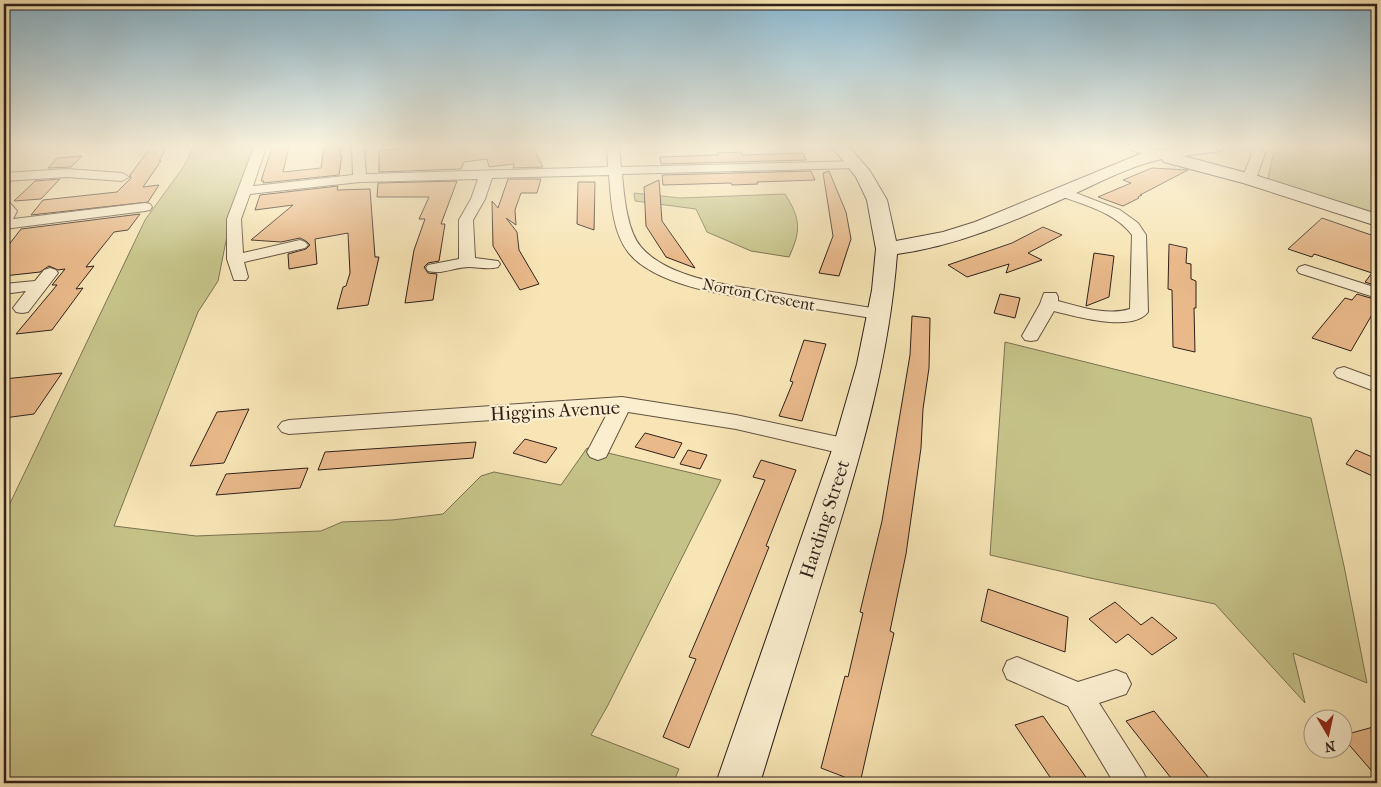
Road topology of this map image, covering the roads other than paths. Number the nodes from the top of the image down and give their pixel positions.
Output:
1 (247, 184) edge
2 (309, 184) edge
3 (483, 184) edge
4 (617, 184) edge
5 (869, 184) edge
6 (1083, 184) edge
7 (1264, 184) edge
8 (244, 191) junction
9 (1063, 192) junction
10 (4, 205) edge
11 (145, 207) dead end
12 (1377, 220) edge
13 (4, 225) edge
14 (300, 245) dead end
15 (887, 249) junction
16 (235, 259) junction
17 (467, 262) junction
18 (492, 264) dead end
19 (434, 268) dead end
20 (1305, 270) dead end
21 (240, 277) dead end
22 (4, 288) edge
23 (1377, 293) edge
24 (22, 308) dead end
25 (878, 314) junction
26 (1031, 336) dead end
27 (1344, 373) dead end
28 (1375, 380) edge
29 (622, 404) junction
30 (289, 427) dead end
31 (848, 446) junction
32 (598, 452) dead end
33 (1017, 670) dead end
34 (1116, 684) dead end
35 (1078, 696) junction
36 (738, 783) edge
37 (1132, 783) edge

1 - 8 street
2 - 8 street
3 - 17 street
4 - 25 street, Norton Crescent
5 - 15 main road, Harding Street
6 - 9 main road
7 - 12 main road
8 - 16 street
9 - 15 main road
9 - 26 street
10 - 13 street
11 - 13 street
14 - 16 street
15 - 25 main road, Harding Street
16 - 21 street
17 - 18 street
17 - 19 street
20 - 23 street
22 - 24 street
25 - 31 main road, Harding Street
27 - 28 street
29 - 30 street, Higgins Avenue
29 - 31 street, Higgins Avenue
29 - 32 street
31 - 36 main road, Harding Street
33 - 35 street
34 - 35 street
35 - 37 street

